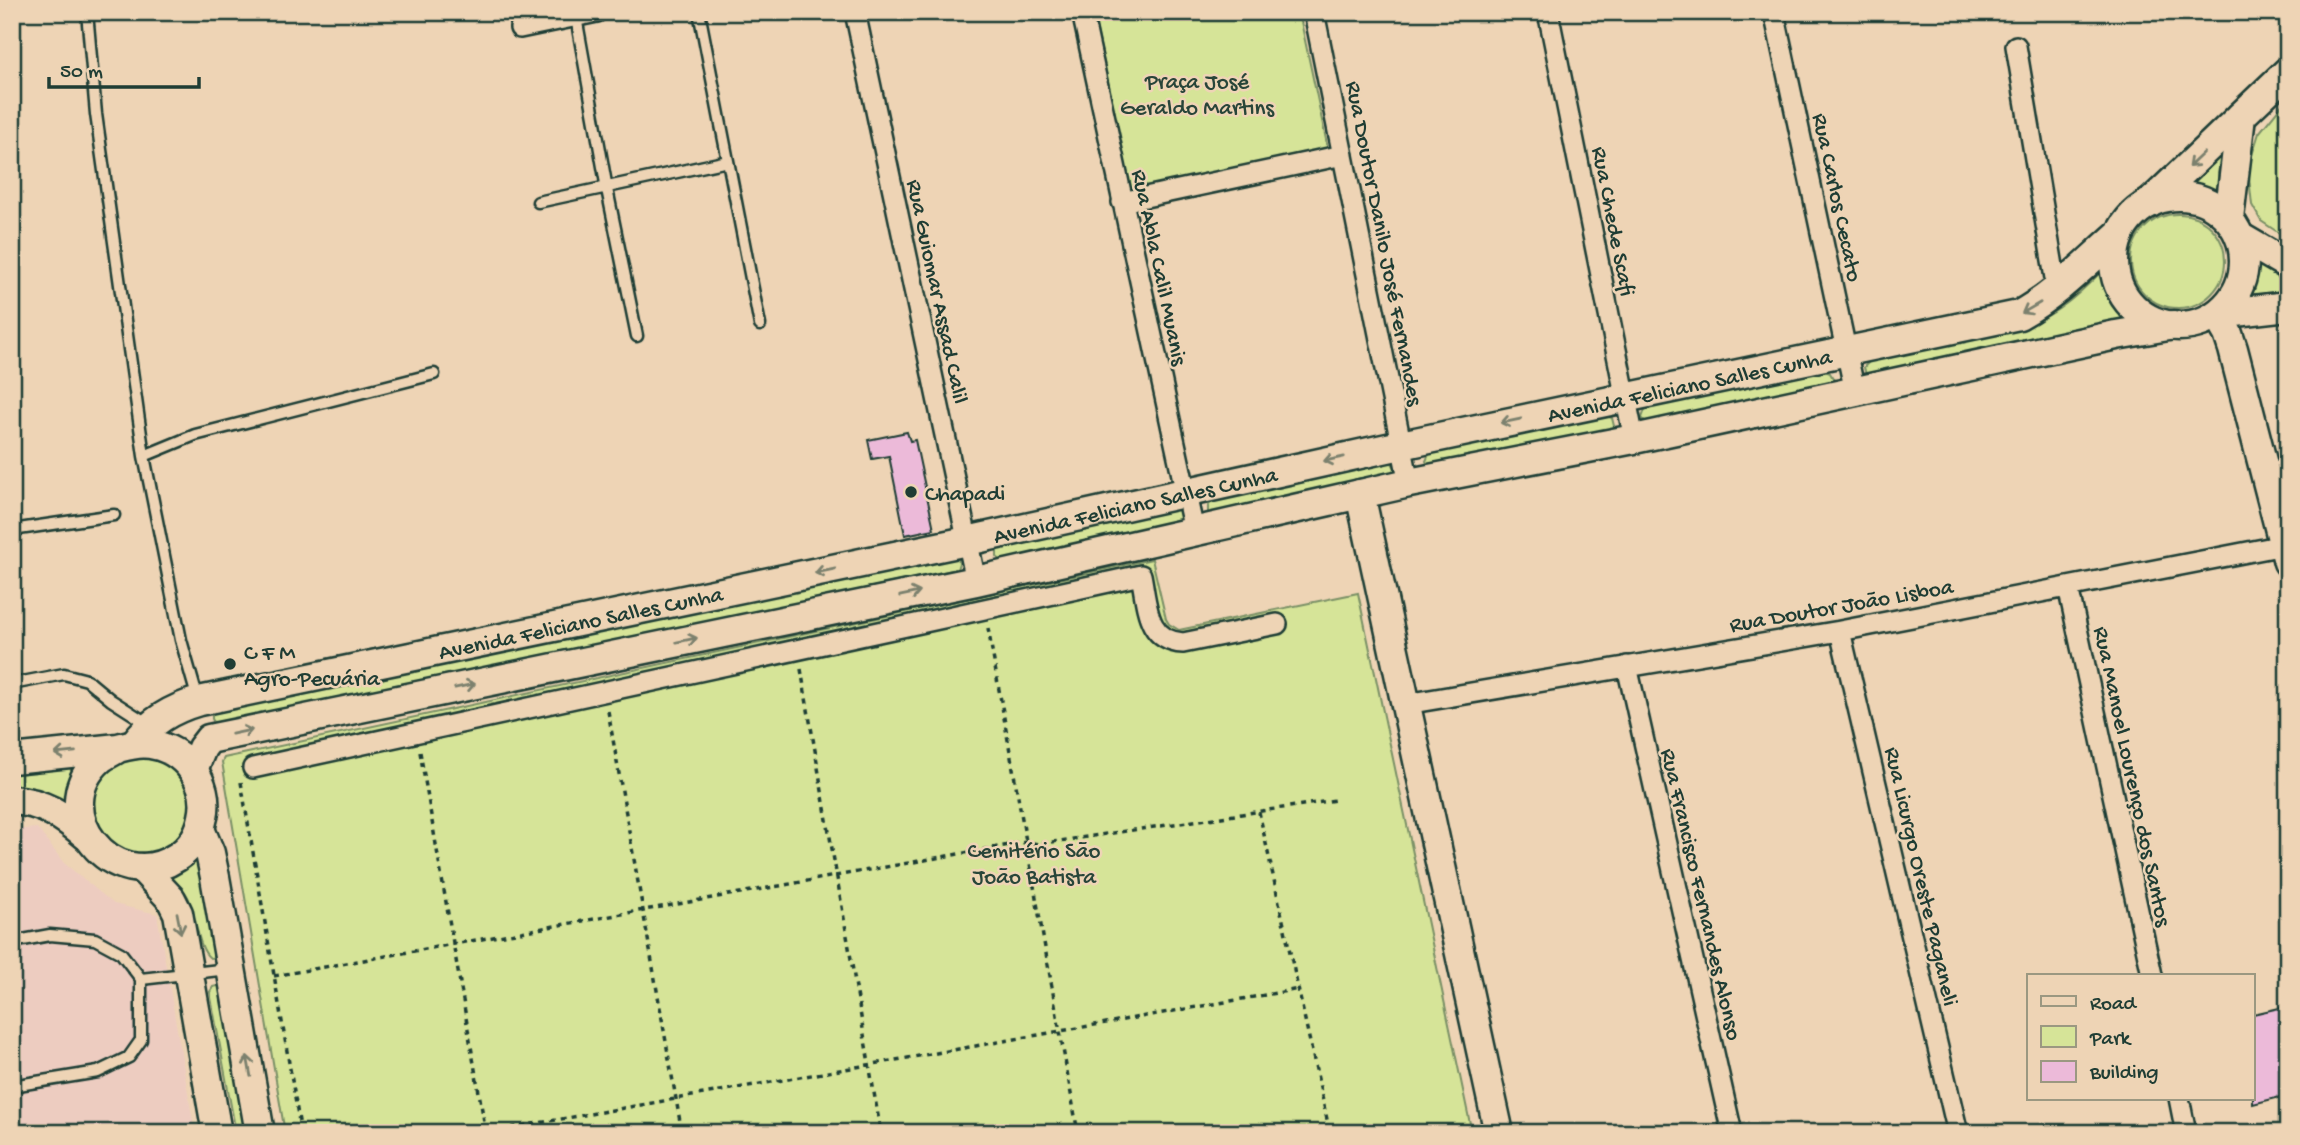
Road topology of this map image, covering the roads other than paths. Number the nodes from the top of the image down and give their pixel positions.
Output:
1 (87, 12) edge
2 (597, 12) edge
3 (699, 12) edge
4 (855, 12) edge
5 (1082, 12) edge
6 (1314, 12) edge
7 (1548, 12) edge
8 (1774, 12) edge
9 (576, 17) junction
10 (520, 28) dead end
11 (2015, 46) dead end
12 (2288, 71) edge
13 (2241, 116) junction
14 (1343, 155) junction
15 (728, 162) junction
16 (607, 189) junction
17 (538, 202) dead end
18 (1122, 202) junction
19 (2150, 203) junction
20 (2234, 227) junction
21 (2120, 233) junction
22 (2288, 265) edge
23 (2057, 289) junction
24 (2288, 306) edge
25 (2217, 314) junction
26 (760, 324) dead end
27 (2175, 325) junction
28 (637, 335) dead end
29 (1847, 349) junction
30 (434, 373) dead end
31 (1855, 392) junction
32 (1625, 397) junction
33 (1634, 439) junction
34 (1401, 445) junction
35 (144, 456) junction
36 (1409, 483) junction
37 (1184, 492) junction
38 (1360, 494) junction
39 (114, 515) dead end
40 (12, 530) edge
41 (1194, 531) junction
42 (967, 541) junction
43 (2286, 554) edge
44 (976, 581) junction
45 (2068, 587) junction
46 (1277, 624) dead end
47 (1840, 631) junction
48 (1627, 666) junction
49 (12, 684) edge
50 (198, 701) junction
51 (1406, 704) junction
52 (134, 739) junction
53 (209, 739) junction
54 (12, 759) edge
55 (253, 768) road end
56 (193, 770) junction
57 (12, 800) edge
58 (200, 829) junction
59 (87, 836) junction
60 (142, 868) junction
61 (12, 943) edge
62 (232, 969) junction
63 (188, 974) junction
64 (2152, 974) edge
65 (141, 979) junction
66 (12, 1086) edge
67 (2179, 1100) edge
68 (217, 1133) edge
69 (260, 1133) edge
70 (1499, 1133) edge
71 (1731, 1133) edge
72 (1958, 1133) edge
73 (2186, 1133) edge

1 - 35 lane
2 - 9 street
3 - 15 lane
4 - 42 street, Rua Guiomar Assad Calil
5 - 18 street, Rua Abla Calil Muanis
6 - 14 street, Rua Doutor Danilo José Fernandes
7 - 32 street, Rua Chede Scafi
8 - 29 street, Rua Carlos Cecato
9 - 10 street
9 - 16 lane
11 - 23 street
12 - 13 main road
13 -> 19 main road
13 - 20 main road
14 - 18 street
14 - 34 street, Rua Doutor Danilo José Fernandes
15 - 16 lane
15 - 26 lane
16 - 17 lane
16 - 28 lane
18 - 37 street, Rua Abla Calil Muanis
19 - 20 main road
19 - 21 main road
20 - 22 main road
20 - 25 main road
21 - 23 main road, Avenida Feliciano Salles Cunha
21 - 27 main road
23 -> 29 main road, Avenida Feliciano Salles Cunha
24 - 25 main road
25 - 27 main road
25 - 43 main road
27 - 31 main road, Avenida Feliciano Salles Cunha
29 - 31 street, Rua Carlos Cecato
29 - 32 main road, Avenida Feliciano Salles Cunha
30 - 35 lane
31 - 33 main road, Avenida Feliciano Salles Cunha
32 - 33 street, Rua Chede Scafi
32 -> 34 main road, Avenida Feliciano Salles Cunha
33 - 36 main road, Avenida Feliciano Salles Cunha
34 - 36 street, Rua Doutor Danilo José Fernandes
34 -> 37 main road, Avenida Feliciano Salles Cunha
35 - 50 lane
36 - 38 main road, Avenida Feliciano Salles Cunha
37 - 41 street, Rua Abla Calil Muanis
37 - 42 main road, Avenida Feliciano Salles Cunha
38 - 41 main road, Avenida Feliciano Salles Cunha
38 - 51 main road
39 - 40 lane
41 - 44 main road, Avenida Feliciano Salles Cunha
42 - 44 street, Rua Guiomar Assad Calil
42 -> 50 main road, Avenida Feliciano Salles Cunha
43 - 45 street, Rua Doutor João Lisboa
53 -> 44 main road, Avenida Feliciano Salles Cunha
45 - 47 street, Rua Doutor João Lisboa
45 - 64 street, Rua Manoel Lourenço dos Santos
46 - 55 street
47 - 48 street, Rua Doutor João Lisboa
47 - 72 street, Rua Licurgo Oreste Paganeli
48 - 51 street, Rua Doutor João Lisboa
48 - 71 street, Rua Francisco Fernandes Alonso
49 - 52 lane
50 - 52 main road, Avenida Feliciano Salles Cunha
50 - 53 main road
51 - 70 main road
52 -> 54 main road, Avenida Feliciano Salles Cunha
52 - 56 main road
52 - 59 main road
53 - 56 main road
56 - 58 main road
57 - 59 main road
58 - 60 main road
58 - 62 main road
59 - 60 main road
60 -> 63 main road
61 - 65 lane
62 - 63 lane
69 -> 62 main road
63 - 65 lane
63 - 68 main road
65 - 66 lane
67 - 73 street

